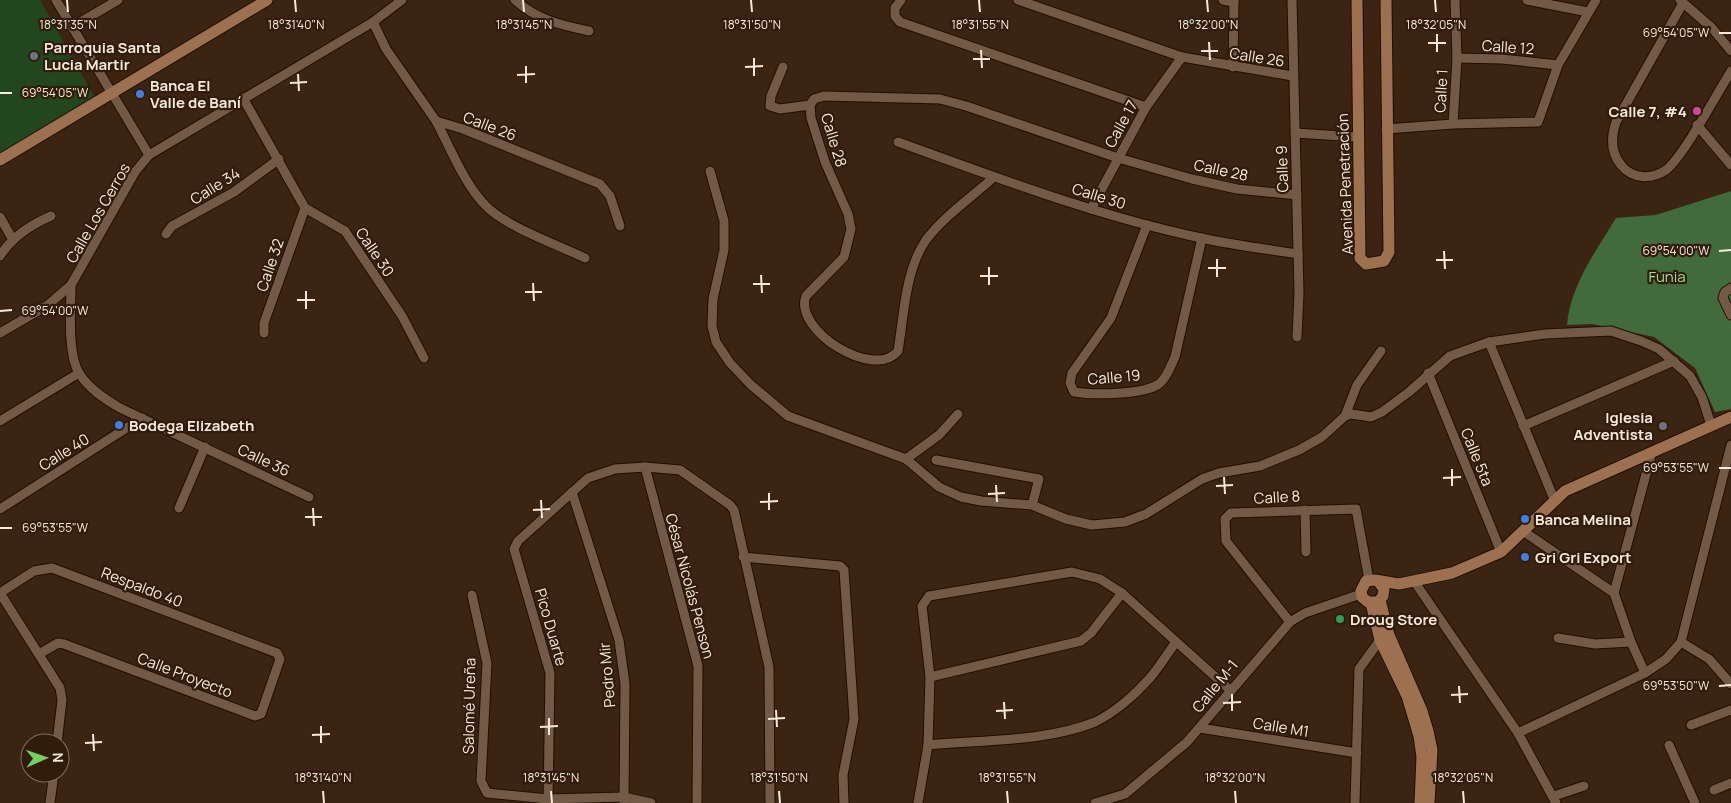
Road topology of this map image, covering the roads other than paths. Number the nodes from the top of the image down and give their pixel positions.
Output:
1 (56, 0) edge
2 (118, 0) edge
3 (266, 0) edge
4 (402, 0) edge
5 (515, 0) edge
6 (901, 0) edge
7 (1018, 0) edge
8 (1222, 0) edge
9 (1292, 0) edge
10 (1357, 0) edge
11 (1386, 0) edge
12 (1455, 0) edge
13 (1527, 0) edge
14 (1596, 0) edge
15 (1234, 1) edge
16 (1681, 2) edge
17 (1588, 12) junction
18 (373, 22) junction
19 (72, 28) junction
20 (589, 31) dead end
21 (1731, 51) edge
22 (1182, 57) junction
23 (1456, 58) junction
24 (1558, 65) junction
25 (783, 67) dead end
26 (1233, 67) junction
27 (1731, 71) edge
28 (1293, 76) junction
29 (113, 93) junction
30 (244, 98) junction
31 (810, 105) junction
32 (1146, 107) junction
33 (436, 121) junction
34 (1453, 124) junction
35 (1697, 125) junction
36 (1386, 129) junction
37 (1295, 133) junction
38 (1358, 137) junction
39 (898, 142) dead end
40 (149, 155) junction
41 (1118, 158) junction
42 (279, 159) junction
43 (0, 160) edge
44 (1731, 164) edge
45 (710, 171) dead end
46 (994, 177) junction
47 (1297, 196) junction
48 (305, 208) junction
49 (1091, 209) junction
50 (51, 216) dead end
51 (0, 217) edge
52 (1147, 225) junction
53 (620, 226) dead end
54 (166, 234) dead end
55 (1202, 238) junction
56 (13, 240) junction
57 (1298, 254) junction
58 (0, 256) edge
59 (585, 258) dead end
60 (71, 285) junction
61 (1731, 288) edge
62 (1731, 315) edge
63 (264, 332) dead end
64 (0, 333) edge
65 (1296, 337) dead end
66 (1489, 342) junction
67 (1381, 351) dead end
68 (424, 358) dead end
69 (1674, 361) junction
70 (79, 373) junction
71 (1428, 373) junction
72 (958, 414) dead end
73 (1345, 416) junction
74 (1731, 417) edge
75 (142, 418) junction
76 (0, 421) edge
77 (1712, 425) junction
78 (1523, 426) junction
79 (1731, 445) edge
80 (205, 447) junction
81 (1652, 452) junction
82 (906, 459) junction
83 (936, 460) dead end
84 (645, 467) junction
85 (572, 492) junction
86 (309, 496) dead end
87 (1554, 499) junction
88 (1032, 505) junction
89 (179, 508) dead end
90 (0, 509) edge
91 (1305, 510) junction
92 (1523, 531) junction
93 (1306, 552) dead end
94 (1501, 552) junction
95 (743, 557) junction
96 (1373, 581) junction
97 (1414, 581) junction
98 (1399, 584) junction
99 (0, 593) edge
100 (1122, 593) junction
101 (1614, 593) junction
102 (1361, 594) junction
103 (472, 595) dead end
104 (1378, 600) junction
105 (1290, 622) junction
106 (1558, 638) dead end
107 (1380, 640) junction
108 (1176, 642) junction
109 (1631, 642) junction
110 (1682, 642) junction
111 (277, 653) joint
112 (39, 654) junction
113 (1645, 673) junction
114 (930, 677) junction
115 (1731, 684) edge
116 (1230, 690) junction
117 (1731, 710) edge
118 (1691, 725) dead end
119 (1200, 728) junction
120 (58, 733) edge
121 (1518, 733) junction
122 (928, 744) junction
123 (1669, 745) dead end
124 (1357, 753) junction
125 (53, 783) edge
126 (1731, 783) edge
127 (1584, 786) dead end
128 (1714, 790) dead end
129 (624, 800) edge
130 (1555, 800) edge
131 (548, 801) edge
132 (50, 803) edge
133 (651, 803) edge
134 (697, 803) edge
135 (770, 803) edge
136 (844, 803) edge
137 (918, 803) edge
138 (1094, 803) edge
139 (1355, 803) edge
140 (1420, 803) edge
141 (1429, 803) edge
142 (1695, 803) edge

1 - 19 street
2 - 19 street
3 - 29 street
4 - 18 street, Calle Los Cerros
5 - 20 street
6 - 32 street
7 - 22 street, Calle 26
8 - 15 street
9 - 28 street, Calle 9
10 - 38 street, Avenida Penetración
11 - 36 street, Avenida Penetración
12 - 23 street, Calle 1
13 - 17 street
14 - 17 street
15 - 26 street
16 - 21 street
16 - 35 street
17 - 24 street
18 - 30 street, Calle Los Cerros
18 - 33 street
19 - 29 street
22 - 26 street, Calle 26
22 - 32 street, Calle 17
23 - 24 street, Calle 12
23 - 34 street, Calle 1
24 - 34 street
25 - 31 street
26 - 28 street, Calle 26
27 - 35 street
28 - 37 street, Calle 9
29 - 40 street
29 - 43 street
30 - 40 street, Calle Los Cerros
30 - 42 street
31 - 41 street, Calle 28
31 - 46 street, Calle 28
32 - 41 street, Calle 17
33 - 53 street, Calle 26
33 - 59 street
34 - 36 street
35 - 44 street
36 - 38 street, Avenida Penetración
37 - 38 street
37 - 47 street, Calle 9
39 - 46 street, Calle 30
40 - 60 street, Calle Los Cerros
41 - 47 street, Calle 28
41 - 49 street, Calle 17
42 - 48 street
42 - 54 street, Calle 34
45 - 82 street
46 - 49 street, Calle 30
47 - 57 street, Calle 9
48 - 63 street, Calle 32
48 - 68 street, Calle 30
49 - 52 street, Calle 30
50 - 56 street
51 - 56 street
52 - 55 street, Calle 30
52 - 55 street, Calle 19
55 - 57 street, Calle 30
56 - 58 street
57 - 65 street, Calle 9
60 - 64 street, Calle Los Cerros
60 - 70 street
61 - 62 street
66 - 69 street
66 - 71 street
66 - 78 street
67 - 73 street
69 - 77 street
69 - 78 street
70 - 75 street, Calle 36
70 - 76 street
71 - 73 street
71 - 94 street, Calle 5ta
72 - 82 street
73 - 88 street
74 - 77 street
75 - 80 street, Calle 36
75 - 90 street, Calle 40
77 - 81 street
78 - 87 street
79 - 110 street
80 - 86 street, Calle 36
80 - 89 street
81 - 87 street
81 - 101 street
82 - 88 street
83 - 88 street
84 - 85 street
84 - 95 street
84 - 134 street, César Nicolás Penson
85 - 129 street, Pedro Mir
85 - 131 street, Pico Duarte
87 - 92 street
91 - 93 street
91 - 96 street, Calle 8
91 - 105 street, Calle 8
92 - 94 street
92 - 101 street
94 - 97 street
95 - 135 street
95 - 136 street
96 - 98 street
96 - 102 street
96 - 104 street
97 - 98 street
97 - 121 street
98 - 104 street
99 - 111 street, Respaldo 40
99 - 112 street
100 - 108 street
100 - 114 street
100 - 114 street
101 - 109 street
102 - 104 street
102 - 105 street, Calle M-1
103 - 131 street, Salomé Ureña
104 - 107 street
104 - 141 street
105 - 116 street, Calle M-1
106 - 109 street
107 - 124 street
107 - 140 street
108 - 116 street
108 - 122 street
109 - 113 street
110 - 113 street
110 - 115 street
111 - 112 street, Calle Proyecto
112 - 120 street
113 - 121 street
114 - 122 street
116 - 119 street, Calle M-1
117 - 118 street
119 - 124 street, Calle M1
119 - 138 street, Calle M-1
121 - 130 street
122 - 137 street
123 - 142 street
124 - 139 street
125 - 132 street
126 - 128 street
127 - 130 street
129 - 131 street
129 - 133 street

